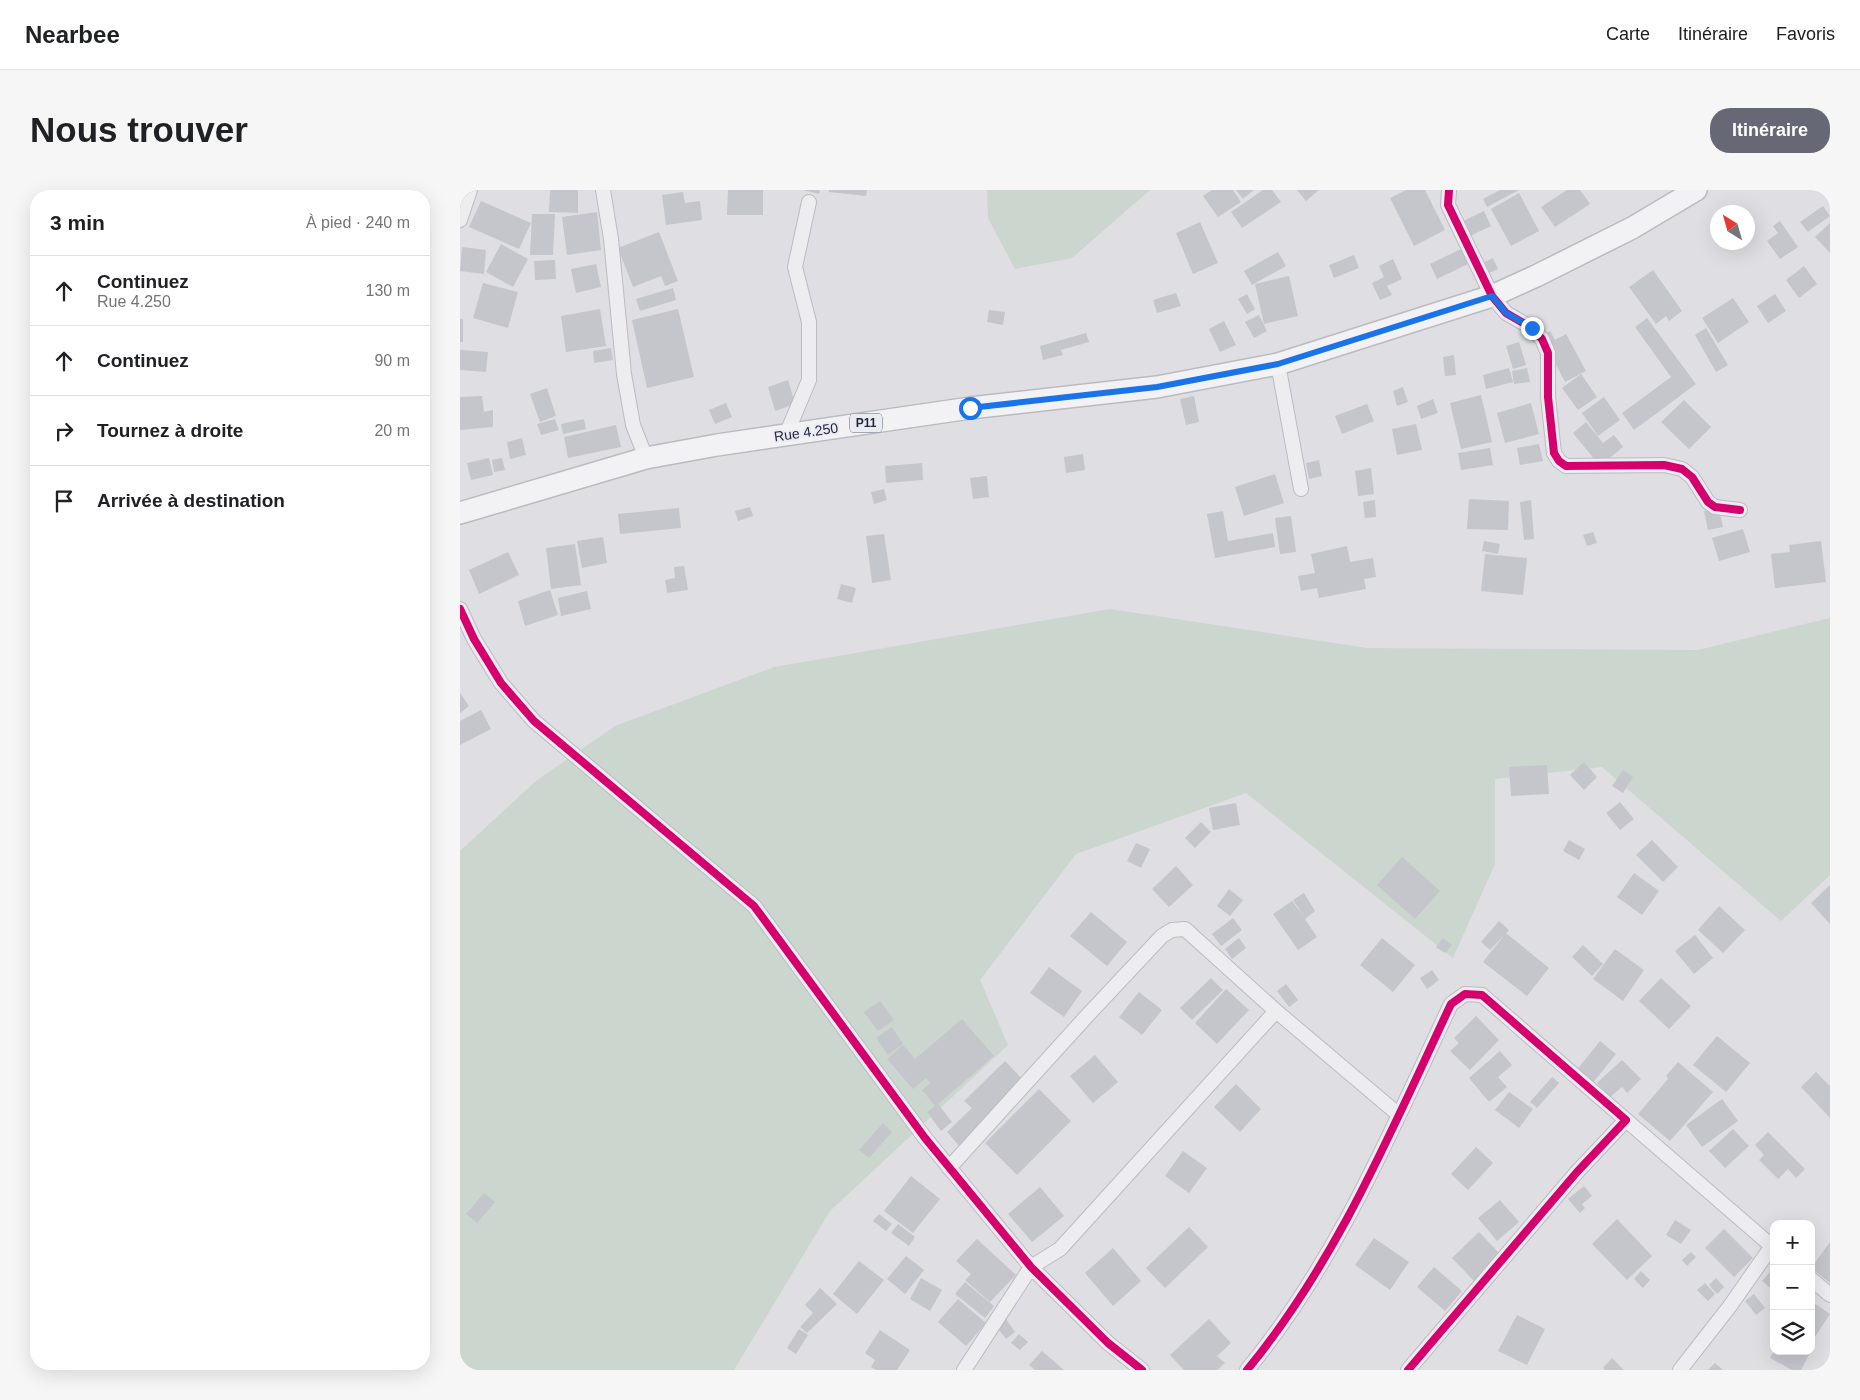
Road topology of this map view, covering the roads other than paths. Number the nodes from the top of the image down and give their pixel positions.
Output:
1 (470, 190) edge
2 (603, 190) edge
3 (1449, 190) edge
4 (1696, 190) edge
5 (809, 202) dead end
6 (460, 220) edge
7 (1492, 296) junction
8 (1278, 364) junction
9 (786, 435) junction
10 (646, 458) junction
11 (1301, 489) dead end
12 (1740, 510) dead end
13 (460, 512) edge
14 (460, 609) edge
15 (1276, 1011) junction
16 (1399, 1115) junction
17 (1626, 1120) junction
18 (949, 1168) junction
19 (1770, 1244) edge
20 (1770, 1251) edge
21 (1031, 1268) junction
22 (1815, 1282) edge
23 (1830, 1295) edge
24 (964, 1370) edge
25 (1142, 1370) edge
26 (1247, 1370) edge
27 (1408, 1370) edge
28 (1680, 1370) edge

1 - 6 street
2 - 10 street
3 - 7 street
4 - 7 main road, P11
5 - 9 street
7 - 8 main road, P11
7 - 12 street
8 - 9 main road, Rue 4.250 / P11
8 - 11 street
9 - 10 main road, Rue 4.250 / P11
10 - 13 main road, Rue 4.250 / P11
14 - 18 street
15 - 16 street
15 - 18 street
15 - 21 street
16 - 17 street
16 - 26 street
17 - 19 street
17 - 27 street
18 - 21 street
20 - 28 street
21 - 24 street
21 - 25 street
22 - 23 street

